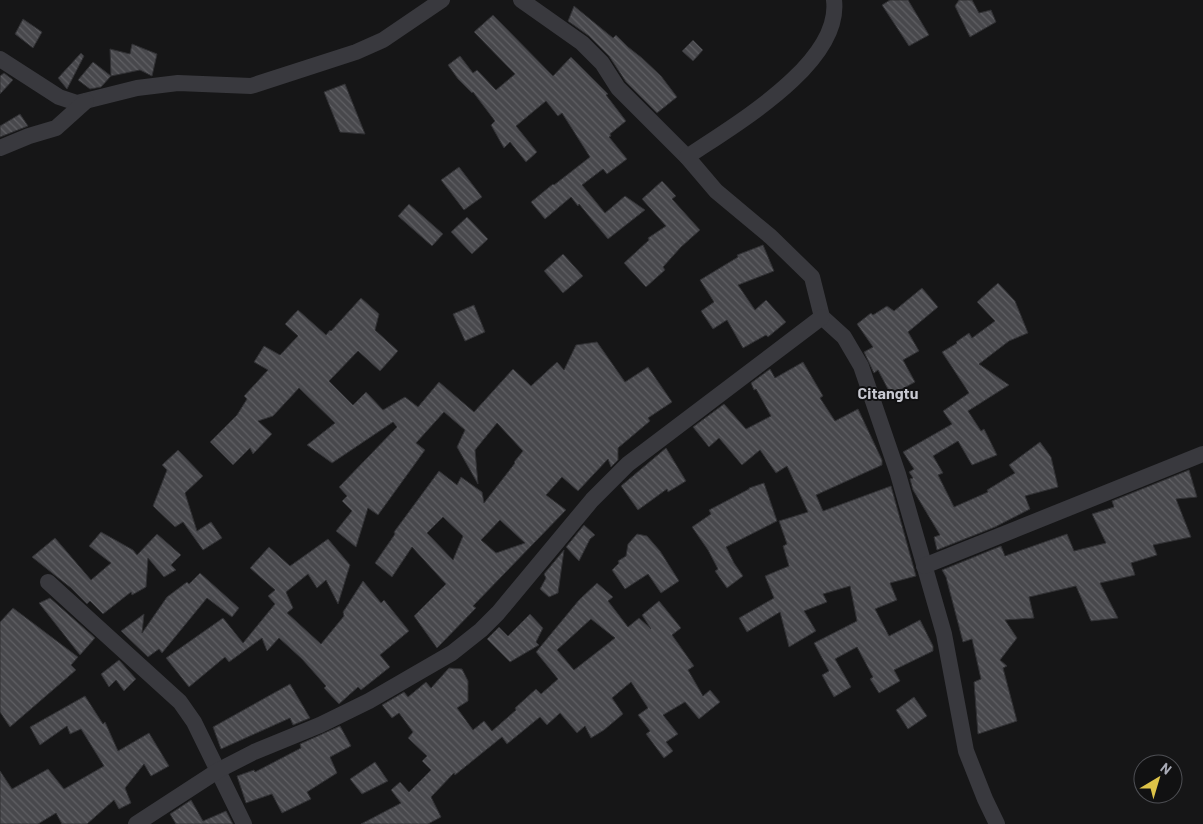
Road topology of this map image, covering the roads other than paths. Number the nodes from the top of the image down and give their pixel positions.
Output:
1 (442, 0) edge
2 (521, 0) edge
3 (834, 0) edge
4 (0, 59) edge
5 (86, 101) junction
6 (0, 148) edge
7 (688, 157) junction
8 (822, 317) junction
9 (1203, 454) edge
10 (924, 566) junction
11 (48, 582) dead end
12 (219, 770) junction
13 (136, 824) edge
14 (244, 824) edge
15 (997, 824) edge

1 - 5 street
2 - 7 street
3 - 7 street
4 - 5 street
5 - 6 street
7 - 8 street
8 - 10 street
8 - 12 street
9 - 10 street
10 - 15 street
11 - 12 street
12 - 13 street
12 - 14 street

